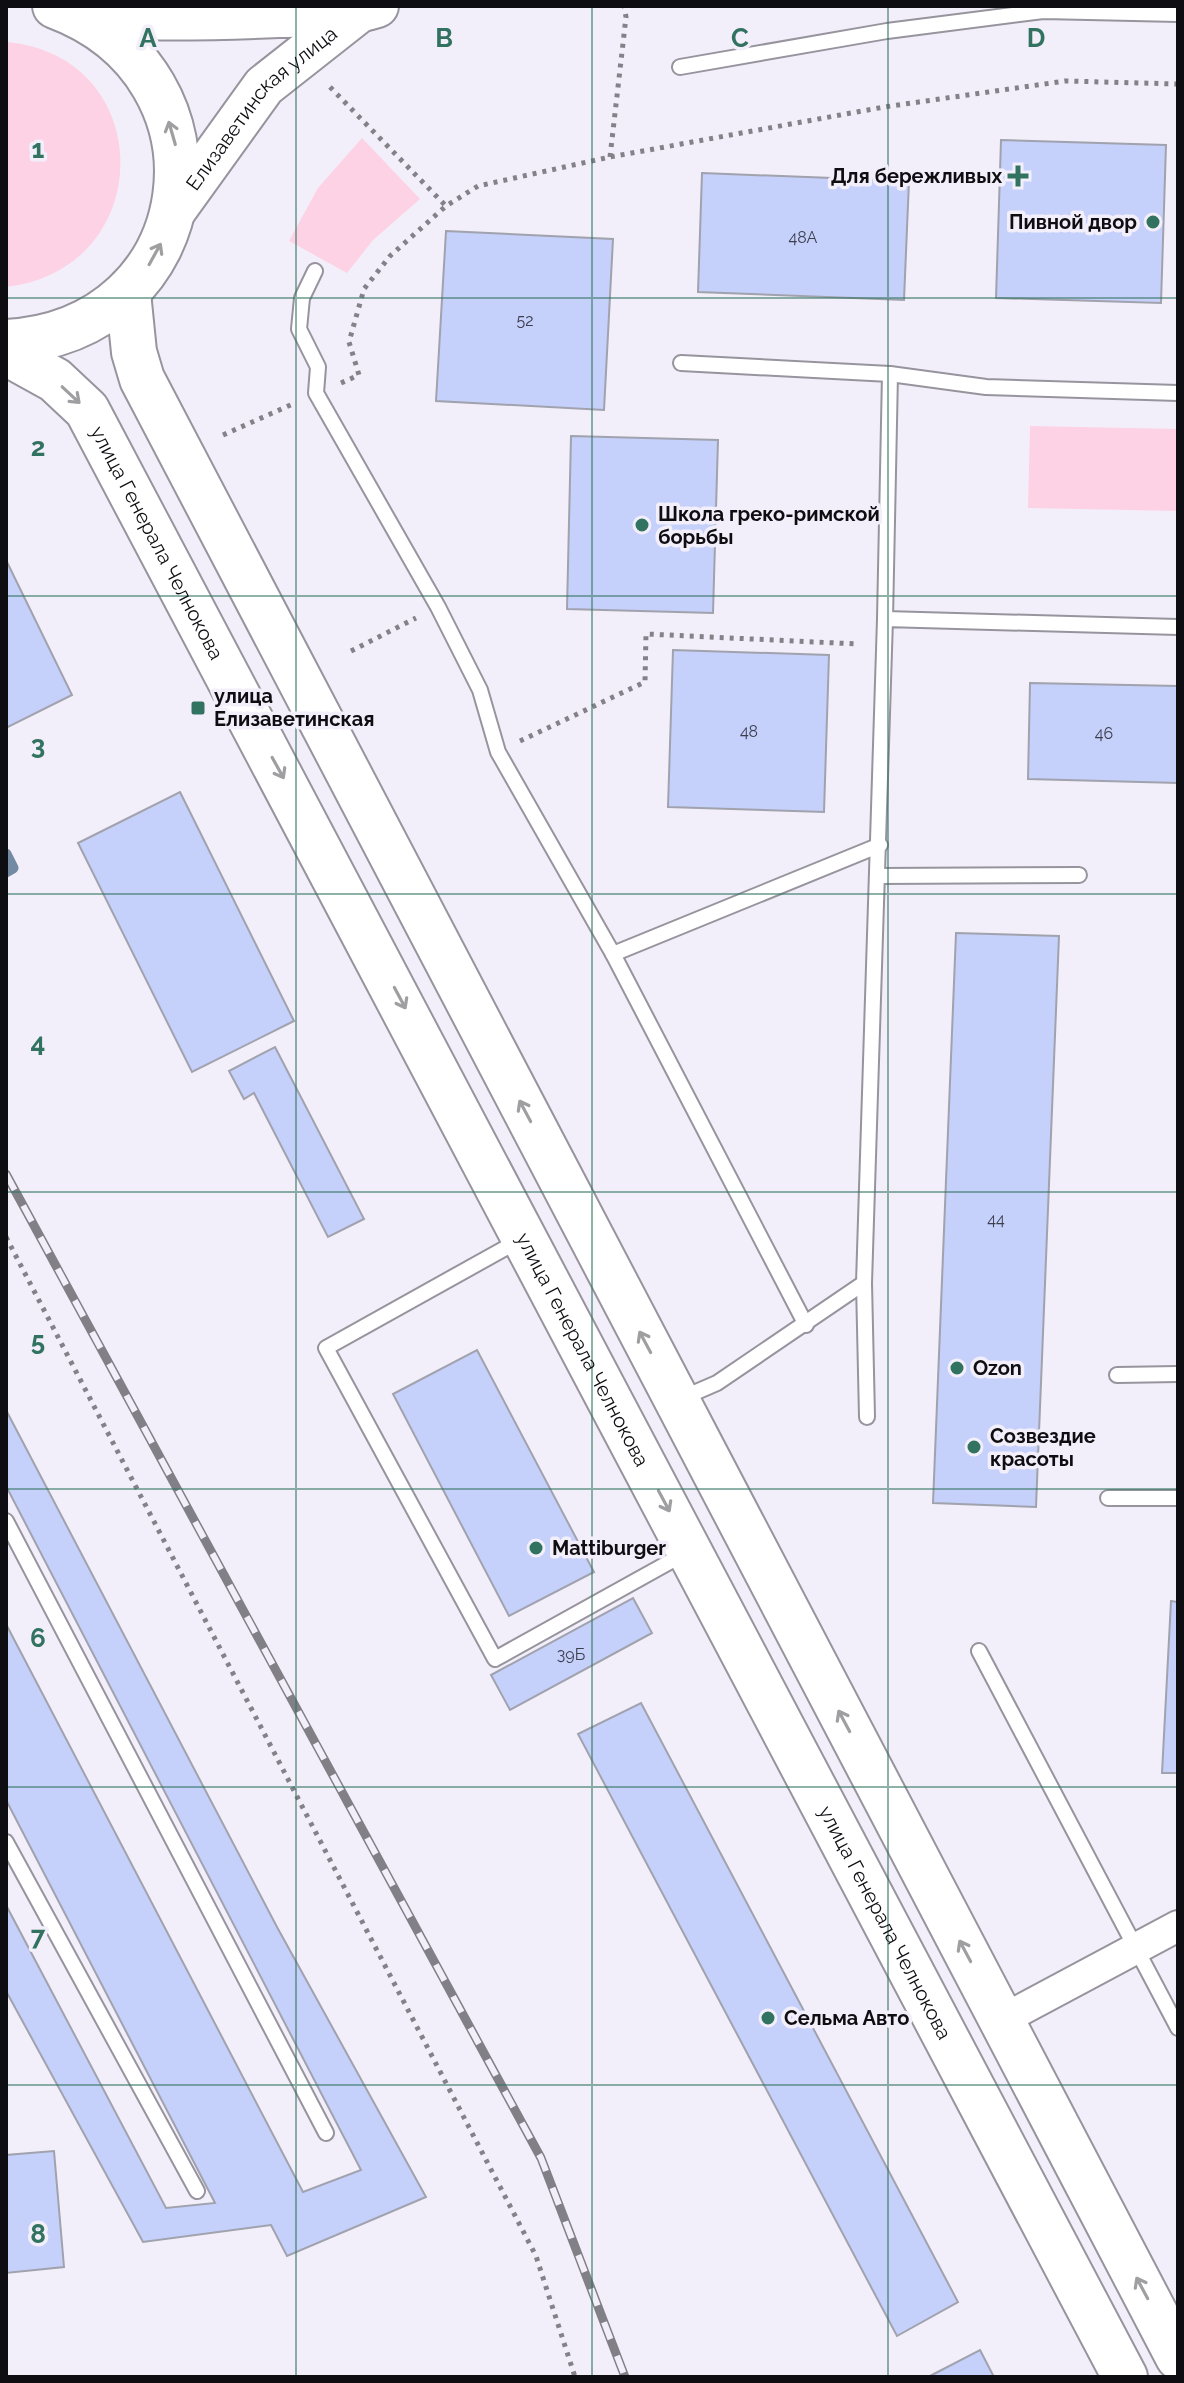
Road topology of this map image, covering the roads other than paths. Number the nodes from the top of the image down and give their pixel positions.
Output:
1 (368, 9) edge
2 (68, 11) edge
3 (1178, 14) edge
4 (680, 67) dead end
5 (174, 211) junction
6 (315, 271) dead end
7 (128, 293) junction
8 (6, 342) edge
9 (6, 353) edge
10 (681, 363) dead end
11 (890, 374) junction
12 (1178, 393) edge
13 (885, 619) junction
14 (1178, 627) edge
15 (880, 845) junction
16 (1079, 875) dead end
17 (879, 876) junction
18 (613, 954) junction
19 (525, 1236) junction
20 (864, 1283) junction
21 (806, 1325) junction
22 (1178, 1374) edge
23 (1117, 1375) dead end
24 (676, 1401) junction
25 (867, 1417) dead end
26 (1108, 1498) dead end
27 (1178, 1498) edge
28 (6, 1521) edge
29 (691, 1550) junction
30 (979, 1651) dead end
31 (6, 1842) edge
32 (1178, 1926) edge
33 (1137, 1946) junction
34 (1002, 2020) junction
35 (1178, 2028) edge
36 (326, 2133) dead end
37 (197, 2191) dead end
38 (1178, 2357) edge
39 (1125, 2377) edge

1 - 2 main road, Елизаветинская улица
1 - 5 main road, Елизаветинская улица
5 -> 2 main road
3 - 4 lane
7 -> 5 main road
6 - 18 lane
7 - 8 main road
24 -> 7 main road
9 -> 19 main road, улица Генерала Челнокова
10 - 11 lane
11 - 12 lane
11 - 13 lane
13 - 14 lane
13 - 15 lane
15 - 17 lane
15 - 18 lane
16 - 17 lane
17 - 20 lane
18 - 21 lane
19 -> 29 main road, улица Генерала Челнокова
19 - 29 lane
20 - 21 lane
20 - 25 lane
21 - 24 lane
22 - 23 lane
34 -> 24 main road
26 - 27 lane
28 - 36 lane
29 - 39 main road, улица Генерала Челнокова
30 - 33 lane
31 - 37 lane
32 - 33 street
33 - 34 street
33 - 35 lane
38 -> 34 main road

